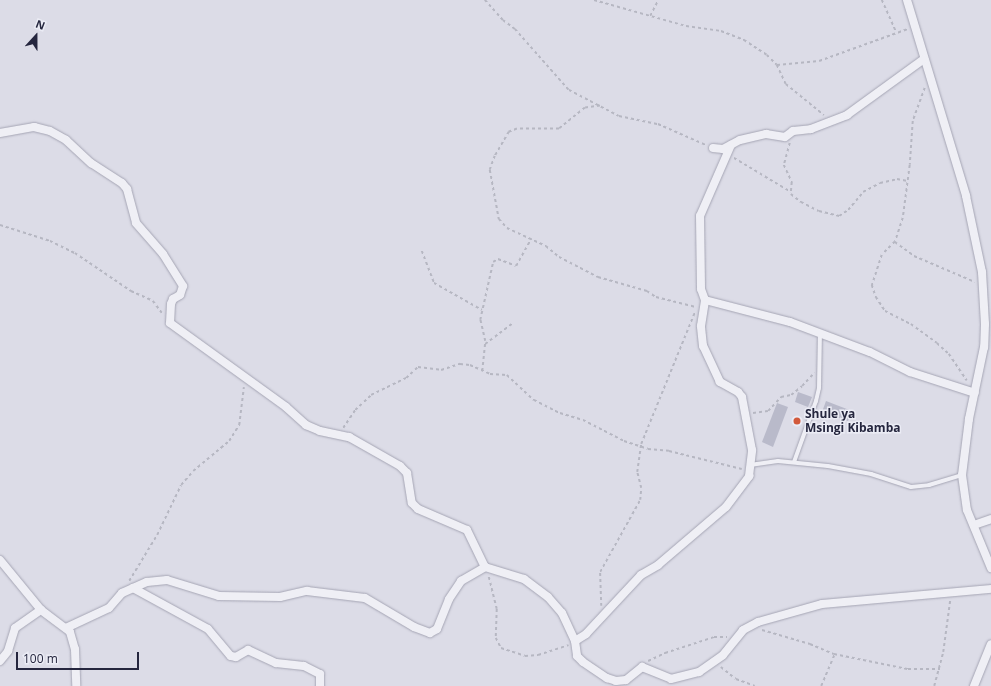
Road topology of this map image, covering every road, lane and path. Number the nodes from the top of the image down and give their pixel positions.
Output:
1 (485, 0) edge
2 (594, 0) edge
3 (658, 0) edge
4 (882, 0) edge
5 (907, 0) edge
6 (650, 16) junction
7 (914, 29) junction
8 (897, 32) junction
9 (924, 59) junction
10 (777, 65) junction
11 (930, 80) junction
12 (600, 106) junction
13 (830, 122) junction
14 (0, 133) edge
15 (791, 134) junction
16 (730, 145) junction
17 (713, 148) joint
18 (728, 154) junction
19 (908, 181) junction
20 (791, 192) junction
21 (0, 225) edge
22 (531, 239) junction
23 (895, 242) junction
24 (422, 251) dead end
25 (984, 285) junction
26 (705, 300) junction
27 (698, 307) junction
28 (482, 310) junction
29 (169, 320) junction
30 (513, 323) dead end
31 (820, 333) junction
32 (485, 344) junction
33 (818, 367) junction
34 (482, 371) junction
35 (243, 377) junction
36 (975, 391) junction
37 (743, 413) junction
38 (340, 434) junction
39 (641, 446) junction
40 (794, 462) junction
41 (750, 468) junction
42 (962, 475) junction
43 (991, 519) edge
44 (974, 525) junction
45 (0, 560) edge
46 (485, 567) junction
47 (991, 568) edge
48 (133, 588) junction
49 (991, 589) edge
50 (951, 592) junction
51 (122, 593) junction
52 (41, 610) junction
53 (604, 615) junction
54 (66, 628) junction
55 (748, 628) junction
56 (736, 637) junction
57 (575, 641) junction
58 (991, 644) edge
59 (834, 654) junction
60 (713, 660) junction
61 (0, 661) edge
62 (642, 667) junction
63 (940, 668) junction
64 (76, 686) edge
65 (320, 686) edge
66 (755, 686) edge
67 (821, 686) edge
68 (934, 686) edge
69 (974, 686) edge

1 - 12 path
2 - 6 path
3 - 6 path
4 - 8 path
5 - 7 street
6 - 10 path
7 - 8 path
7 - 9 street
8 - 10 path
9 - 11 street
9 - 13 street
10 - 13 path
11 - 19 path
11 - 25 street
12 - 17 path
12 - 22 path
13 - 15 street
14 - 29 street
15 - 16 street
15 - 20 path
16 - 17 street
16 - 18 street
18 - 20 path
18 - 26 street
19 - 20 path
19 - 23 path
21 - 29 path
22 - 27 path
22 - 28 path
23 - 25 path
23 - 36 path
24 - 28 path
25 - 36 street
26 - 27 path
26 - 31 street
26 - 37 street
27 - 39 path
28 - 32 path
29 - 35 street
30 - 32 path
31 - 33 lane
31 - 36 street
32 - 34 path
33 - 37 path
33 - 40 lane
34 - 38 path
34 - 39 path
35 - 38 street
35 - 51 path
36 - 42 street
37 - 41 street
38 - 46 street
39 - 41 path
39 - 53 path
40 - 41 lane
40 - 42 lane
41 - 53 street
42 - 44 street
43 - 44 street
44 - 47 street
45 - 52 street
46 - 48 street
46 - 57 street
46 - 57 path
48 - 51 street
48 - 65 street
49 - 50 street
50 - 55 street
50 - 63 path
51 - 54 street
52 - 54 street
52 - 61 street
53 - 57 street
54 - 64 street
55 - 56 street
55 - 59 path
56 - 60 street
56 - 62 path
57 - 62 street
58 - 69 street
59 - 63 path
59 - 67 path
60 - 62 street
60 - 66 path
63 - 68 path

